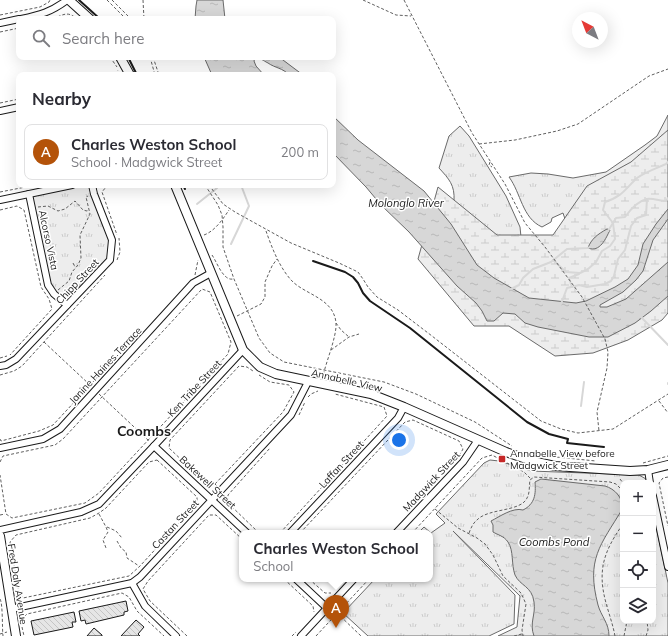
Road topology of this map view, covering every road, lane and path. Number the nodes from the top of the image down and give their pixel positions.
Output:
1 (50, 0) edge
2 (68, 0) edge
3 (107, 0) edge
4 (112, 0) edge
5 (142, 0) edge
6 (363, 0) edge
7 (404, 0) edge
8 (0, 15) edge
9 (34, 16) edge
10 (59, 16) edge
11 (74, 16) edge
12 (87, 16) edge
13 (123, 16) edge
14 (128, 16) edge
15 (144, 16) edge
16 (411, 16) junction
17 (16, 20) edge
18 (0, 23) edge
19 (16, 29) edge
20 (0, 32) edge
21 (112, 60) edge
22 (122, 60) edge
23 (151, 60) edge
24 (154, 60) edge
25 (668, 69) edge
26 (117, 72) edge
27 (128, 72) edge
28 (154, 72) edge
29 (158, 72) edge
30 (16, 100) edge
31 (0, 103) edge
32 (16, 108) edge
33 (0, 111) edge
34 (479, 144) junction
35 (21, 188) edge
36 (58, 188) edge
37 (93, 188) edge
38 (176, 188) edge
39 (207, 188) edge
40 (211, 188) edge
41 (0, 192) edge
42 (102, 192) dead end
43 (29, 194) junction
44 (94, 194) junction
45 (0, 200) edge
46 (32, 209) junction
47 (90, 209) junction
48 (230, 209) junction
49 (0, 210) edge
50 (24, 210) junction
51 (223, 219) junction
52 (266, 230) junction
53 (197, 237) junction
54 (212, 255) dead end
55 (278, 258) junction
56 (198, 260) dead end
57 (73, 263) dead end
58 (76, 267) junction
59 (212, 273) junction
60 (192, 278) dead end
61 (234, 279) junction
62 (59, 289) dead end
63 (67, 306) junction
64 (247, 312) junction
65 (336, 323) junction
66 (359, 334) dead end
67 (349, 337) junction
68 (243, 350) junction
69 (330, 351) junction
70 (0, 358) edge
71 (0, 366) edge
72 (22, 366) dead end
73 (324, 370) junction
74 (253, 371) dead end
75 (0, 375) edge
76 (258, 375) dead end
77 (308, 382) junction
78 (321, 384) junction
79 (331, 394) dead end
80 (668, 394) edge
81 (659, 400) junction
82 (404, 407) junction
83 (668, 413) edge
84 (295, 419) dead end
85 (53, 425) dead end
86 (599, 431) junction
87 (0, 439) edge
88 (478, 440) junction
89 (154, 446) junction
90 (513, 446) dead end
91 (0, 448) edge
92 (269, 448) dead end
93 (531, 452) dead end
94 (668, 456) edge
95 (458, 457) dead end
96 (598, 461) dead end
97 (0, 462) edge
98 (668, 465) edge
99 (645, 466) junction
100 (0, 475) edge
101 (620, 477) dead end
102 (668, 477) edge
103 (531, 479) junction
104 (622, 480) edge
105 (649, 480) edge
106 (620, 488) edge
107 (212, 500) junction
108 (435, 509) junction
109 (656, 510) edge
110 (6, 514) junction
111 (99, 514) junction
112 (0, 515) edge
113 (668, 526) edge
114 (106, 527) junction
115 (620, 529) edge
116 (0, 530) edge
117 (244, 530) edge
118 (256, 530) edge
119 (283, 530) edge
120 (293, 530) edge
121 (303, 530) edge
122 (399, 530) edge
123 (415, 530) edge
124 (469, 533) junction
125 (0, 536) edge
126 (239, 536) edge
127 (122, 538) dead end
128 (117, 541) dead end
129 (106, 548) dead end
130 (140, 566) junction
131 (668, 567) edge
132 (287, 582) edge
133 (299, 582) edge
134 (312, 582) edge
135 (351, 582) edge
136 (367, 582) edge
137 (132, 583) junction
138 (332, 593) dead end
139 (0, 599) edge
140 (11, 608) junction
141 (327, 608) junction
142 (314, 613) dead end
143 (337, 613) junction
144 (626, 624) edge
145 (647, 624) edge
146 (299, 633) edge
147 (523, 635) edge
148 (3, 636) edge
149 (16, 636) edge
150 (24, 636) edge
151 (164, 636) edge
152 (176, 636) edge
153 (187, 636) edge
154 (292, 636) edge
155 (316, 636) edge
156 (361, 636) edge
157 (514, 636) edge
158 (615, 636) edge
159 (624, 636) edge
160 (646, 636) edge

1 - 8 path
2 - 9 street
2 - 12 street
3 - 13 path
4 - 14 path
5 - 15 path
6 - 16 path
7 - 16 path
10 - 11 path
16 - 34 path
17 - 18 street
19 - 20 path
21 - 26 path
22 - 27 street
23 - 28 path
24 - 29 path
25 - 34 path
30 - 31 path
32 - 33 street
34 - 86 path
35 - 41 path
36 - 43 street
37 - 44 street, Chipp Street
38 - 53 street, Annabelle View
39 - 51 path
40 - 48 path
42 - 44 path
43 - 45 street
43 - 46 street, Alcorso Vista
44 - 47 path
44 - 63 street, Chipp Street
46 - 47 path
46 - 50 path
46 - 63 street, Alcorso Vista
47 - 58 path
48 - 51 path
48 - 52 path
49 - 50 path
50 - 70 path
51 - 53 path
51 - 61 path
52 - 55 path
52 - 86 path
53 - 59 street, Annabelle View
54 - 61 path
55 - 64 path
55 - 65 path
56 - 60 path
57 - 58 path
58 - 62 path
59 - 68 street, Annabelle View
59 - 91 street, Janine Haines Terrace
61 - 64 path
63 - 71 street, Chipp Street
64 - 73 path
65 - 67 path
65 - 69 path
66 - 67 path
67 - 69 path
68 - 77 street, Annabelle View
68 - 89 street, Ken Tribe Street
69 - 73 path
72 - 75 path
73 - 78 path
73 - 90 path
74 - 76 path
77 - 78 street, Annabelle View
77 - 107 street, Castan Street
78 - 82 street, Annabelle View
78 - 84 path
79 - 119 path
80 - 81 path
81 - 83 path
81 - 86 path
82 - 88 street, Annabelle View
82 - 120 street, Laffan Street
85 - 87 path
88 - 99 street, Annabelle View
88 - 122 street, Madgwick Street
89 - 107 street, Bakewell Street
89 - 116 street, Ken Tribe Street
92 - 118 path
93 - 96 path
94 - 99 path
95 - 121 path
97 - 110 path
98 - 99 street, Annabelle View
99 - 105 street
100 - 110 path
101 - 104 path
102 - 113 path
103 - 106 path
103 - 108 path
103 - 124 path
107 - 117 street, Bakewell Street
107 - 137 street, Castan Street
108 - 123 path
108 - 124 path
109 - 131 street
110 - 112 path
111 - 114 path
111 - 130 path
111 - 130 path
114 - 127 path
114 - 129 path
115 - 158 path
124 - 147 path
125 - 140 street, Fred Daly Avenue
126 - 153 path
128 - 130 path
132 - 142 path
133 - 141 street
134 - 138 path
135 - 141 street
136 - 143 path
137 - 140 street
137 - 152 street
139 - 148 path
140 - 149 street, Fred Daly Avenue
141 - 146 street
143 - 155 path
143 - 156 path
144 - 159 path
145 - 160 path
146 - 154 path
147 - 157 path
150 - 151 path

